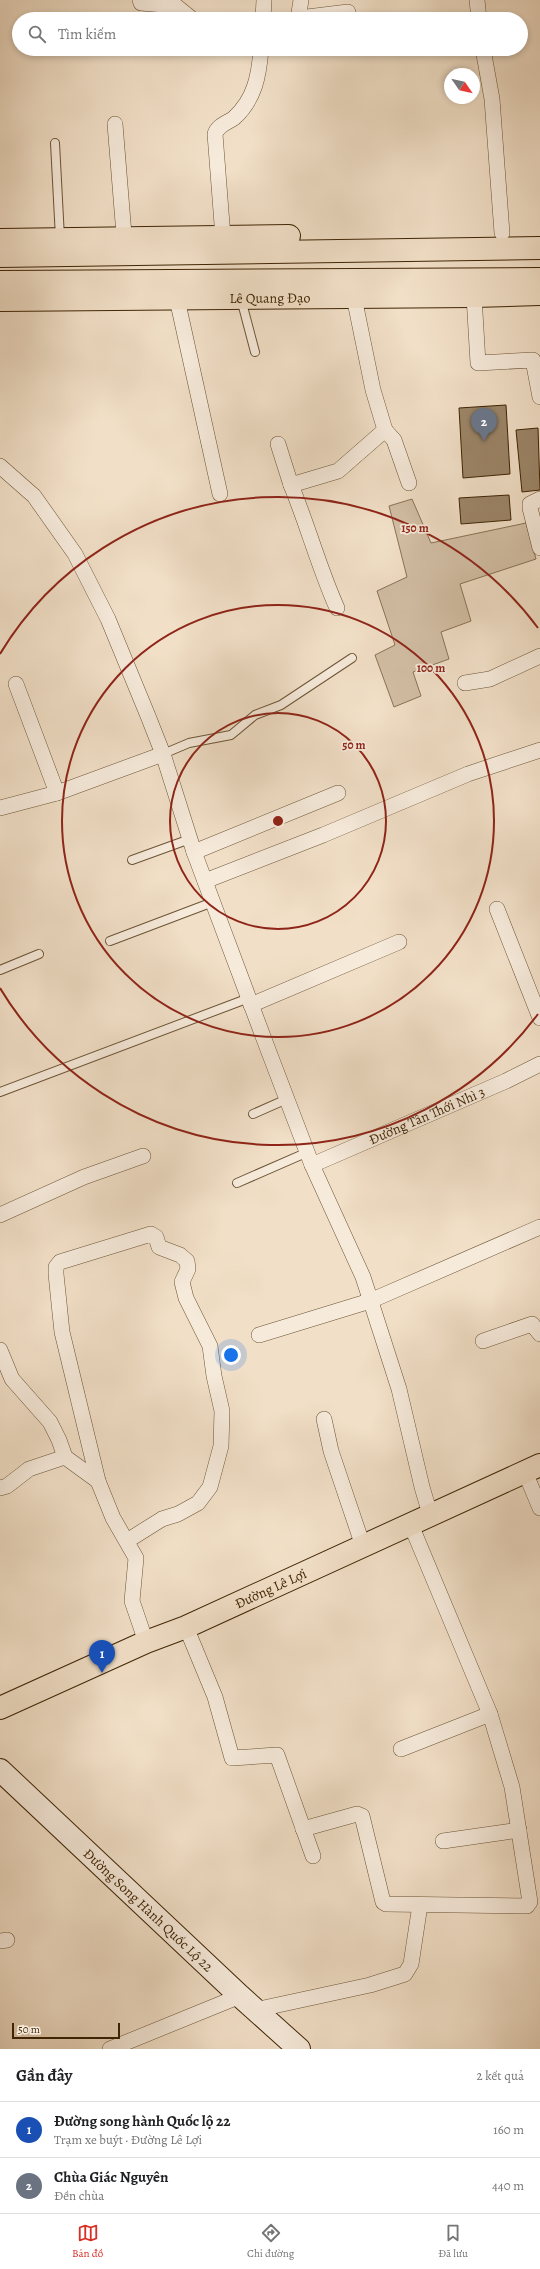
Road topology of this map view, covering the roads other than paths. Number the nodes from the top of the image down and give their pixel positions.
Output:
1 (140, 0) edge
2 (264, 0) edge
3 (301, 0) edge
4 (477, 0) edge
5 (183, 12) edge
6 (263, 12) edge
7 (299, 12) edge
8 (478, 12) edge
9 (260, 56) edge
10 (484, 56) edge
11 (115, 124) dead end
12 (55, 142) dead end
13 (540, 232) edge
14 (502, 233) junction
15 (223, 237) junction
16 (60, 239) junction
17 (0, 240) edge
18 (125, 246) junction
19 (540, 248) edge
20 (0, 256) edge
21 (540, 279) edge
22 (0, 282) edge
23 (540, 294) edge
24 (474, 296) junction
25 (354, 297) junction
26 (241, 298) junction
27 (177, 299) junction
28 (0, 300) edge
29 (255, 352) dead end
30 (540, 397) edge
31 (385, 430) junction
32 (278, 444) dead end
33 (0, 466) edge
34 (409, 483) dead end
35 (291, 485) junction
36 (220, 494) dead end
37 (540, 499) edge
38 (540, 548) edge
39 (337, 608) dead end
40 (540, 656) edge
41 (352, 658) dead end
42 (465, 683) dead end
43 (16, 684) dead end
44 (540, 750) edge
45 (163, 754) junction
46 (57, 793) junction
47 (338, 793) dead end
48 (0, 808) edge
49 (192, 846) junction
50 (132, 860) dead end
51 (205, 881) junction
52 (213, 902) junction
53 (496, 909) dead end
54 (110, 941) dead end
55 (399, 942) dead end
56 (39, 954) dead end
57 (0, 970) edge
58 (250, 1002) junction
59 (540, 1018) edge
60 (540, 1064) edge
61 (0, 1092) edge
62 (287, 1099) junction
63 (253, 1114) dead end
64 (143, 1156) dead end
65 (310, 1159) junction
66 (237, 1183) dead end
67 (0, 1215) edge
68 (540, 1227) edge
69 (370, 1301) junction
70 (540, 1334) edge
71 (259, 1335) dead end
72 (483, 1341) dead end
73 (0, 1350) edge
74 (324, 1418) dead end
75 (65, 1457) junction
76 (533, 1468) edge
77 (98, 1481) junction
78 (0, 1488) edge
79 (540, 1508) edge
80 (430, 1514) junction
81 (411, 1525) junction
82 (127, 1541) junction
83 (363, 1546) junction
84 (186, 1627) junction
85 (146, 1642) junction
86 (0, 1708) edge
87 (490, 1714) junction
88 (401, 1749) dead end
89 (0, 1770) edge
90 (303, 1829) junction
91 (519, 1830) junction
92 (443, 1841) dead end
93 (313, 1856) dead end
94 (420, 1905) junction
95 (248, 2003) junction
96 (110, 2049) edge
97 (299, 2049) edge

1 - 5 street
2 - 6 street
3 - 7 street
4 - 8 street
9 - 15 street
10 - 14 street
11 - 18 street
12 - 16 lane
13 - 14 main road
14 - 15 main road
15 - 18 main road
16 - 17 main road
16 - 18 main road
18 - 19 main road
18 - 20 main road
21 - 22 main road, Lê Quang Đạo
23 - 24 main road, Lê Quang Đạo
24 - 25 main road, Lê Quang Đạo
24 - 30 street
25 - 26 main road, Lê Quang Đạo
25 - 31 street
26 - 27 main road, Lê Quang Đạo
26 - 29 lane
27 - 28 main road, Lê Quang Đạo
27 - 36 street
31 - 34 street
31 - 35 street
32 - 35 street
33 - 45 street
35 - 39 street
37 - 38 street
40 - 42 street
41 - 45 lane
43 - 46 street
44 - 51 street
45 - 46 street
45 - 49 street
46 - 48 street
47 - 49 street
49 - 50 lane
49 - 51 street
51 - 52 street
52 - 54 lane
52 - 58 street
53 - 59 street
55 - 58 street
56 - 57 lane
58 - 61 lane
58 - 62 street
60 - 65 street, Đường Tân Thới Nhì 3
62 - 63 lane
62 - 65 street
64 - 67 street
65 - 66 lane
65 - 69 street
68 - 69 street
69 - 71 street
69 - 80 street
70 - 72 street
73 - 75 street
74 - 83 street
75 - 77 street
75 - 78 street
76 - 79 street
76 - 80 main road, Đường Lê Lợi
77 - 82 street
77 - 82 street
80 - 81 main road, Đường Lê Lợi
81 - 83 main road, Đường Lê Lợi
81 - 87 street
82 - 85 street
83 - 84 main road, Đường Lê Lợi
84 - 85 main road, Đường Lê Lợi
84 - 90 street
85 - 86 main road, Đường Lê Lợi
87 - 88 street
87 - 91 street
89 - 95 street, Đường Song Hành Quốc Lộ 22
90 - 93 street
90 - 94 street
91 - 92 street
91 - 94 street
94 - 95 street
95 - 96 street
95 - 97 street, Đường Song Hành Quốc Lộ 22

